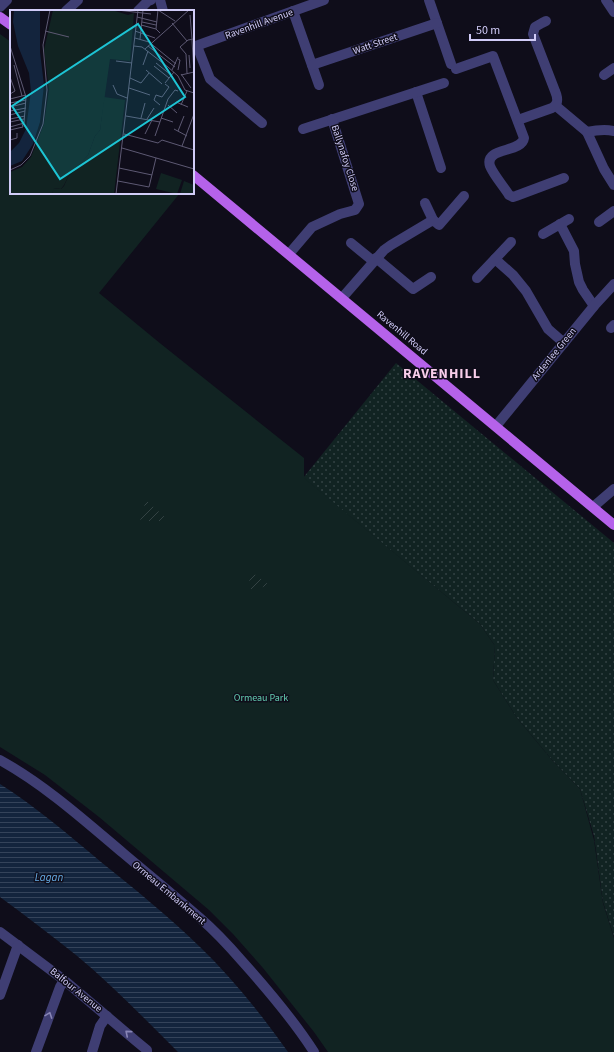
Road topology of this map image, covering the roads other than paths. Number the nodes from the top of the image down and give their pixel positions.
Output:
1 (7, 0) edge
2 (78, 0) edge
3 (151, 0) edge
4 (160, 0) edge
5 (324, 0) edge
6 (430, 0) edge
7 (606, 0) edge
8 (0, 7) edge
9 (67, 10) edge
10 (139, 10) edge
11 (163, 10) edge
12 (293, 11) junction
13 (614, 12) edge
14 (0, 16) edge
15 (546, 22) dead end
16 (437, 23) junction
17 (10, 24) edge
18 (195, 47) edge
19 (312, 65) junction
20 (614, 68) edge
21 (604, 75) dead end
22 (444, 83) dead end
23 (320, 85) dead end
24 (416, 92) junction
25 (556, 106) junction
26 (332, 119) junction
27 (518, 120) junction
28 (262, 123) dead end
29 (303, 129) dead end
30 (614, 131) edge
31 (587, 132) junction
32 (441, 168) dead end
33 (194, 176) edge
34 (564, 178) dead end
35 (614, 186) edge
36 (464, 196) dead end
37 (426, 203) dead end
38 (614, 211) edge
39 (433, 220) junction
40 (599, 222) dead end
41 (543, 234) dead end
42 (511, 242) dead end
43 (351, 243) dead end
44 (289, 254) junction
45 (495, 259) junction
46 (375, 260) junction
47 (431, 278) dead end
48 (477, 278) dead end
49 (614, 284) edge
50 (342, 298) junction
51 (594, 306) junction
52 (564, 343) junction
53 (496, 426) junction
54 (614, 489) edge
55 (593, 507) junction
56 (614, 525) edge
57 (0, 760) edge
58 (0, 932) edge
59 (18, 945) junction
60 (64, 980) junction
61 (0, 996) edge
62 (107, 1016) junction
63 (36, 1052) edge
64 (92, 1052) edge
65 (147, 1052) edge
66 (314, 1052) edge

1 - 8 street
2 - 9 street
3 - 10 street
4 - 11 street
5 - 12 street, Ravenhill Avenue
6 - 16 street
7 - 13 street
12 - 18 street, Ravenhill Avenue
12 - 19 street
14 - 17 main road
15 - 25 street
16 - 19 street, Watt Street
16 - 27 street
18 - 28 street
19 - 23 street
20 - 21 street
22 - 24 street, Ballynafoy Close
24 - 26 street, Ballynafoy Close
24 - 32 street
25 - 27 street
25 - 31 street
26 - 29 street, Ballynafoy Close
26 - 44 street, Ballynafoy Close
27 - 34 street
30 - 31 street
31 - 35 street
33 - 44 main road, Ravenhill Road
36 - 39 street
37 - 39 street
38 - 40 street
39 - 46 street
41 - 51 street
42 - 45 street
43 - 46 street
44 - 50 main road, Ravenhill Road
45 - 48 street
45 - 52 street
46 - 47 street
46 - 50 street
49 - 51 street, Ardenlee Green
50 - 53 main road, Ravenhill Road
51 - 52 street, Ardenlee Green
52 - 53 street, Ardenlee Green
53 - 55 main road, Ravenhill Road
54 - 55 street
55 - 56 main road, Ravenhill Road
57 - 66 street, Ormeau Embankment
58 - 59 street, Balfour Avenue
59 - 60 street, Balfour Avenue
59 - 61 street
60 - 62 street, Balfour Avenue
63 -> 60 street
62 - 64 street
65 -> 62 street, Balfour Avenue

